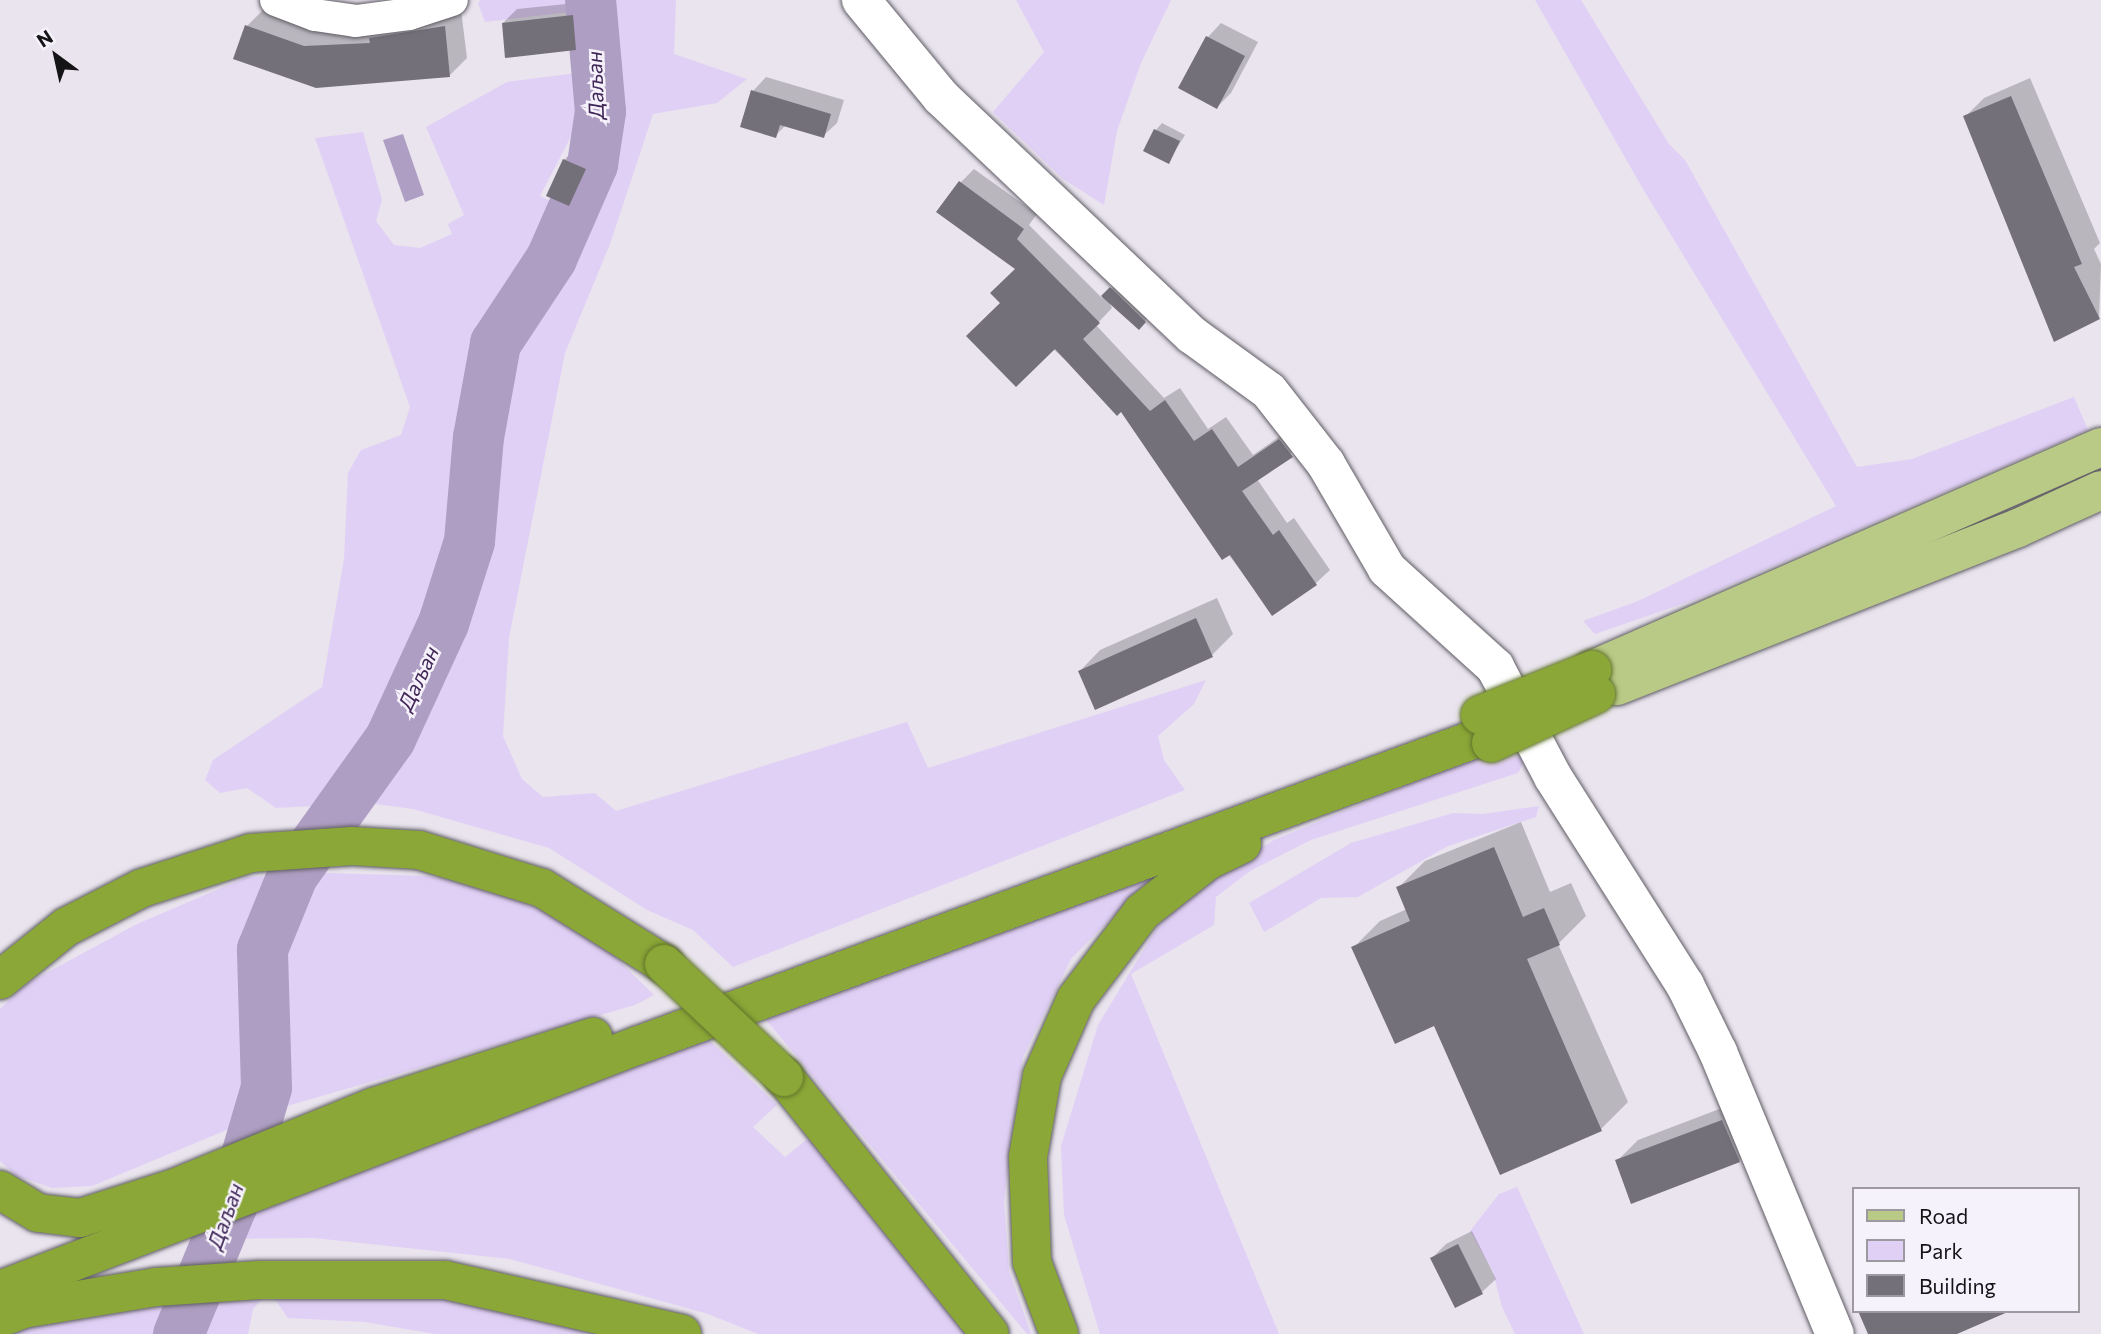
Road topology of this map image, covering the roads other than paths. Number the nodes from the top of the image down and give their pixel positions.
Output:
1 (276, 0) edge
2 (452, 0) edge
3 (861, 0) edge
4 (2101, 447) edge
5 (2101, 490) edge
6 (1595, 681) junction
7 (1486, 731) junction
8 (3, 978) edge
9 (305, 1152) junction
10 (0, 1190) edge
11 (184, 1200) junction
12 (918, 1240) junction
13 (0, 1268) edge
14 (0, 1290) edge
15 (0, 1318) edge
16 (682, 1334) edge
17 (990, 1334) edge
18 (1004, 1334) edge
19 (1059, 1334) edge
20 (1835, 1334) edge

1 - 2 street
3 - 20 street
4 - 6 main road
5 - 6 main road
6 - 7 highway, bridge
7 - 9 highway
7 - 9 highway
7 - 19 highway
8 - 12 highway, bridge
9 - 11 highway
10 - 11 highway
11 - 13 highway
11 - 14 highway
12 - 17 highway
12 - 18 highway
15 - 16 highway

